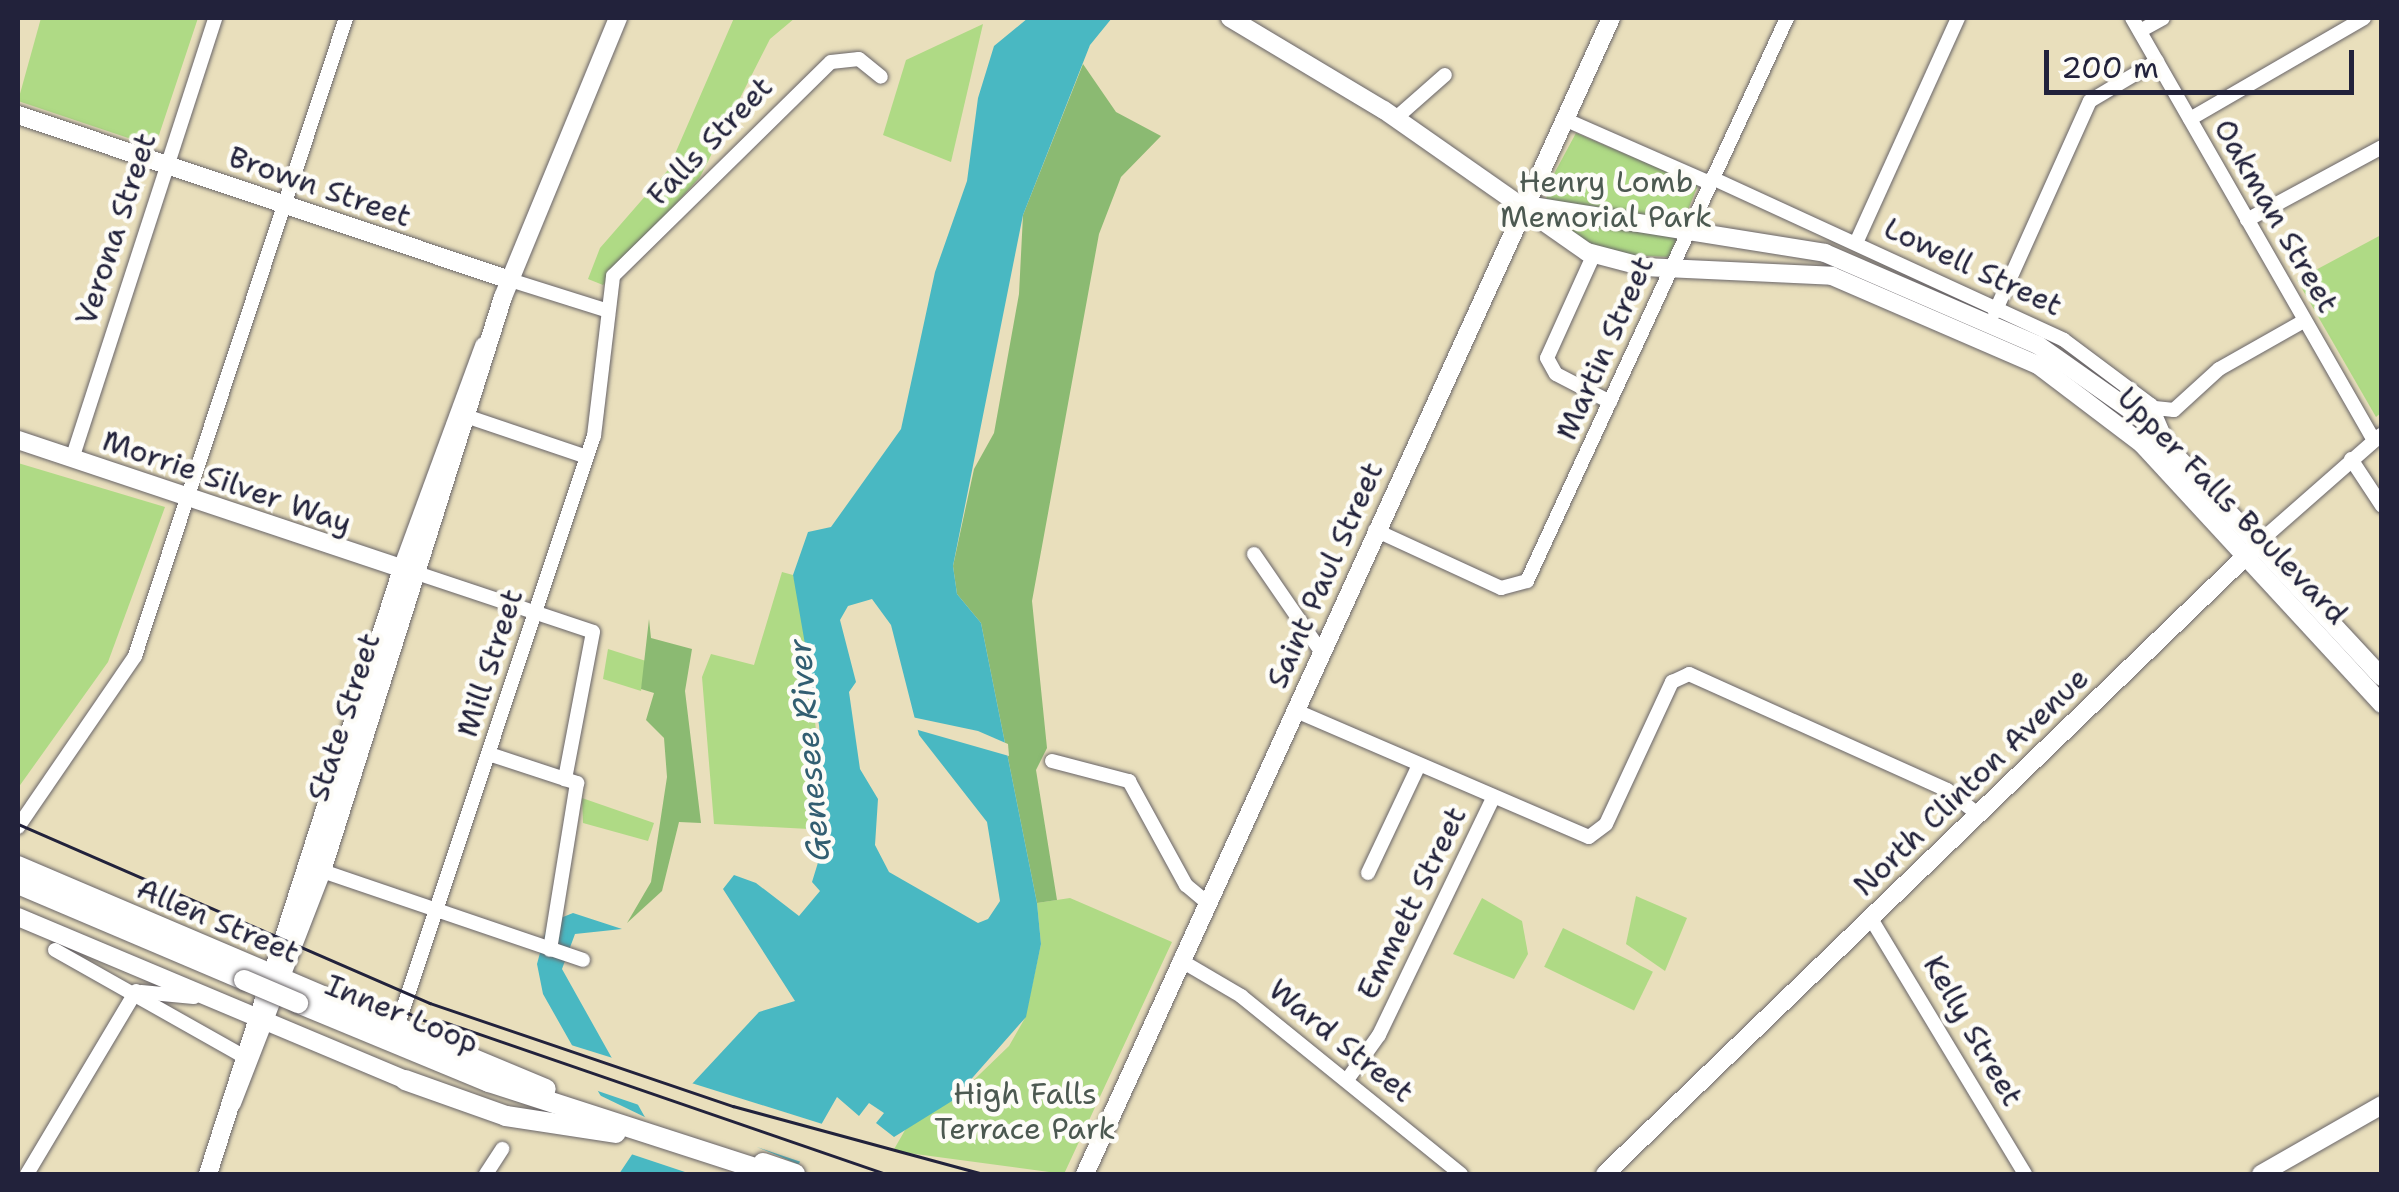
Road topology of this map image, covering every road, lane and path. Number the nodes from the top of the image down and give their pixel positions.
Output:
1 (215, 18) edge
2 (346, 18) edge
3 (618, 18) edge
4 (1230, 18) edge
5 (1610, 18) edge
6 (1787, 18) edge
7 (1958, 18) edge
8 (2163, 18) edge
9 (2364, 18) edge
10 (2136, 24) edge
11 (2157, 60) junction
12 (1445, 75) dead end
13 (881, 77) dead end
14 (18, 115) edge
15 (1396, 118) junction
16 (1564, 119) junction
17 (2190, 120) junction
18 (2382, 146) edge
19 (167, 165) junction
20 (1711, 180) junction
21 (284, 204) junction
22 (1525, 205) junction
23 (2247, 220) junction
24 (1686, 235) junction
25 (1856, 243) junction
26 (1594, 254) junction
27 (1671, 268) junction
28 (510, 280) junction
29 (605, 310) junction
30 (2304, 321) junction
31 (1990, 322) junction
32 (488, 341) junction
33 (1610, 402) junction
34 (2154, 408) junction
35 (472, 418) junction
36 (2378, 438) edge
37 (18, 440) edge
38 (2173, 450) junction
39 (587, 457) junction
40 (72, 459) junction
41 (2351, 459) junction
42 (186, 498) junction
43 (2382, 506) edge
44 (1375, 530) junction
45 (2252, 550) junction
46 (1254, 554) dead end
47 (411, 571) junction
48 (536, 612) junction
49 (1320, 650) junction
50 (2382, 677) edge
51 (2382, 704) edge
52 (1294, 710) junction
53 (489, 754) junction
54 (1052, 761) dead end
55 (1419, 765) junction
56 (571, 781) junction
57 (1493, 798) junction
58 (1978, 814) junction
59 (18, 827) edge
60 (314, 868) junction
61 (1368, 873) dead end
62 (18, 883) edge
63 (1206, 902) junction
64 (437, 909) junction
65 (18, 916) edge
66 (1870, 917) junction
67 (543, 948) junction
68 (55, 950) dead end
69 (576, 958) dead end
70 (1180, 960) junction
71 (277, 976) junction
72 (136, 991) junction
73 (199, 998) junction
74 (261, 1025) junction
75 (397, 1026) junction
76 (243, 1056) junction
77 (405, 1080) joint
78 (1346, 1080) junction
79 (232, 1103) junction
80 (2380, 1108) edge
81 (611, 1125) junction
82 (502, 1149) dead end
83 (712, 1151) junction
84 (1090, 1154) junction
85 (27, 1174) edge
86 (208, 1174) edge
87 (486, 1174) edge
88 (739, 1174) edge
89 (773, 1174) edge
90 (795, 1174) edge
91 (1076, 1174) edge
92 (1085, 1174) edge
93 (1461, 1174) edge
94 (1605, 1174) edge
95 (2025, 1174) edge
96 (2262, 1174) edge

1 - 19 street, Verona Street
2 - 21 street
3 - 28 main road, State Street
4 - 15 main road
5 - 16 main road, Saint Paul Street
6 - 20 street, Martin Street
7 - 25 street
8 - 10 street
9 - 17 street
10 - 11 street, Oakman Street
11 - 17 street, Oakman Street
11 - 31 street
12 - 15 street
13 - 29 street, Falls Street
14 - 19 main road, Brown Street
15 - 22 main road
16 - 20 street, Lowell Street
16 - 22 main road, Saint Paul Street
17 - 23 street, Oakman Street
18 - 23 street
19 - 21 main road, Brown Street
19 - 40 street, Verona Street
20 - 24 street, Martin Street
20 - 25 street, Lowell Street
21 - 28 main road, Brown Street
21 - 42 street
22 - 24 main road, Upper Falls Boulevard
22 - 26 main road, Upper Falls Boulevard
22 - 44 main road, Saint Paul Street
23 - 30 street, Oakman Street
24 - 27 street, Martin Street
24 - 31 main road, Upper Falls Boulevard
25 - 31 street, Lowell Street
26 - 27 main road, Upper Falls Boulevard
26 - 33 street
27 - 31 main road, Upper Falls Boulevard
27 - 33 street, Martin Street
28 - 29 street, Brown Street
28 - 32 main road, State Street
29 - 39 street, Mill Street
30 - 34 street
30 - 36 street, Oakman Street
31 - 34 street, Lowell Street
31 - 38 main road, Upper Falls Boulevard
31 - 45 main road, Upper Falls Boulevard
32 - 35 main road, State Street
32 - 47 main road, State Street
33 - 44 street, Martin Street
34 - 38 street, Lowell Street
35 - 39 street
35 - 47 main road, State Street
36 - 41 street, North Clinton Avenue
37 - 40 main road, Morrie Silver Way
38 - 45 main road, Upper Falls Boulevard
39 - 48 street, Mill Street
40 - 42 main road, Morrie Silver Way
41 - 43 street
41 - 45 street, North Clinton Avenue
42 - 47 main road, Morrie Silver Way
42 - 59 street
44 - 49 main road, Saint Paul Street
45 - 50 main road, Upper Falls Boulevard
45 - 51 main road, Upper Falls Boulevard
45 - 58 main road, North Clinton Avenue
46 - 49 street
47 - 48 street
47 - 60 main road, State Street
48 - 53 street, Mill Street
48 - 56 street
49 - 52 main road, Saint Paul Street
52 - 55 street
52 - 63 main road, Saint Paul Street
53 - 56 street
53 - 64 street, Mill Street
54 - 63 street
55 - 57 street
55 - 61 street
56 - 67 street
57 - 58 street
57 - 78 street, Emmett Street
58 - 66 main road, North Clinton Avenue
60 - 64 street
60 - 71 main road, State Street
62 - 71 main road, Allen Street
62 - 81 highway, Inner Loop
63 - 70 main road, Saint Paul Street
64 - 67 street
64 - 75 street, Mill Street
65 - 73 main road
66 - 94 main road, North Clinton Avenue
66 - 95 street, Kelly Street
67 - 69 street
68 - 72 street
70 - 78 street, Ward Street
70 - 84 main road, Saint Paul Street
71 - 74 main road, State Street
71 - 75 main road, Allen Street
72 - 73 street
72 - 76 street
72 - 85 street
73 - 74 main road
74 - 76 main road, State Street
74 - 77 main road
74 - 79 main road, State Street
75 - 81 highway
76 - 79 main road, State Street
77 - 81 highway
78 - 93 street, Ward Street
79 - 86 main road, State Street
80 - 96 main road
81 - 83 highway, Inner Loop
81 - 88 highway, Inner Loop
82 - 87 street
83 - 89 highway, Inner Loop
83 - 90 highway
84 - 91 main road, Saint Paul Street
84 - 92 main road, Saint Paul Street

